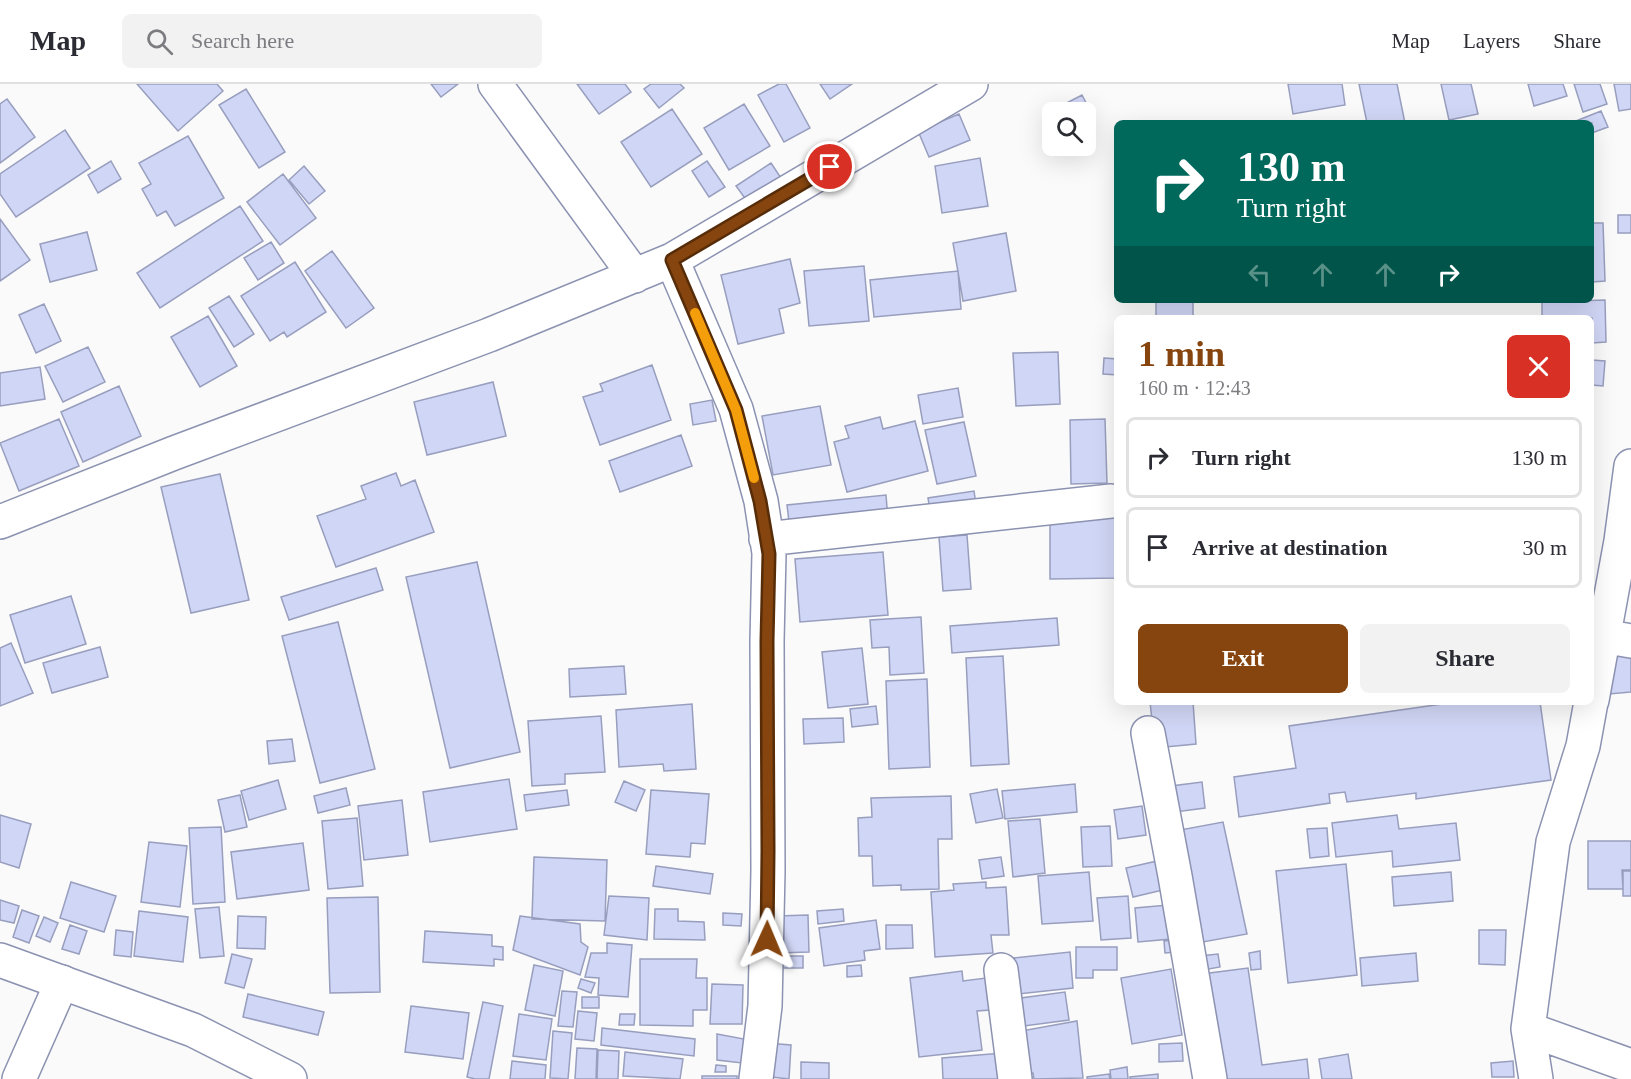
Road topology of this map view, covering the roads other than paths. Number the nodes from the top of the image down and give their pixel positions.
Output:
1 (495, 84) edge
2 (970, 84) edge
3 (672, 260) junction
4 (635, 276) junction
5 (1631, 466) edge
6 (1111, 501) dead end
7 (0, 522) edge
8 (766, 539) junction
9 (1617, 638) edge
10 (1594, 694) edge
11 (1590, 705) edge
12 (1148, 734) dead end
13 (0, 960) edge
14 (1001, 970) dead end
15 (62, 982) junction
16 (1528, 1029) junction
17 (1631, 1066) edge
18 (19, 1079) edge
19 (290, 1079) edge
20 (756, 1079) edge
21 (1015, 1079) edge
22 (1210, 1079) edge
23 (1536, 1079) edge

1 - 4 street
2 - 3 street
3 - 4 street
3 - 8 street
4 - 7 street
5 - 9 street
6 - 8 street
8 - 20 street
9 - 10 street
11 - 16 street
12 - 22 street
13 - 15 street
14 - 21 street
15 - 18 street
15 - 19 street
16 - 17 street
16 - 23 street

